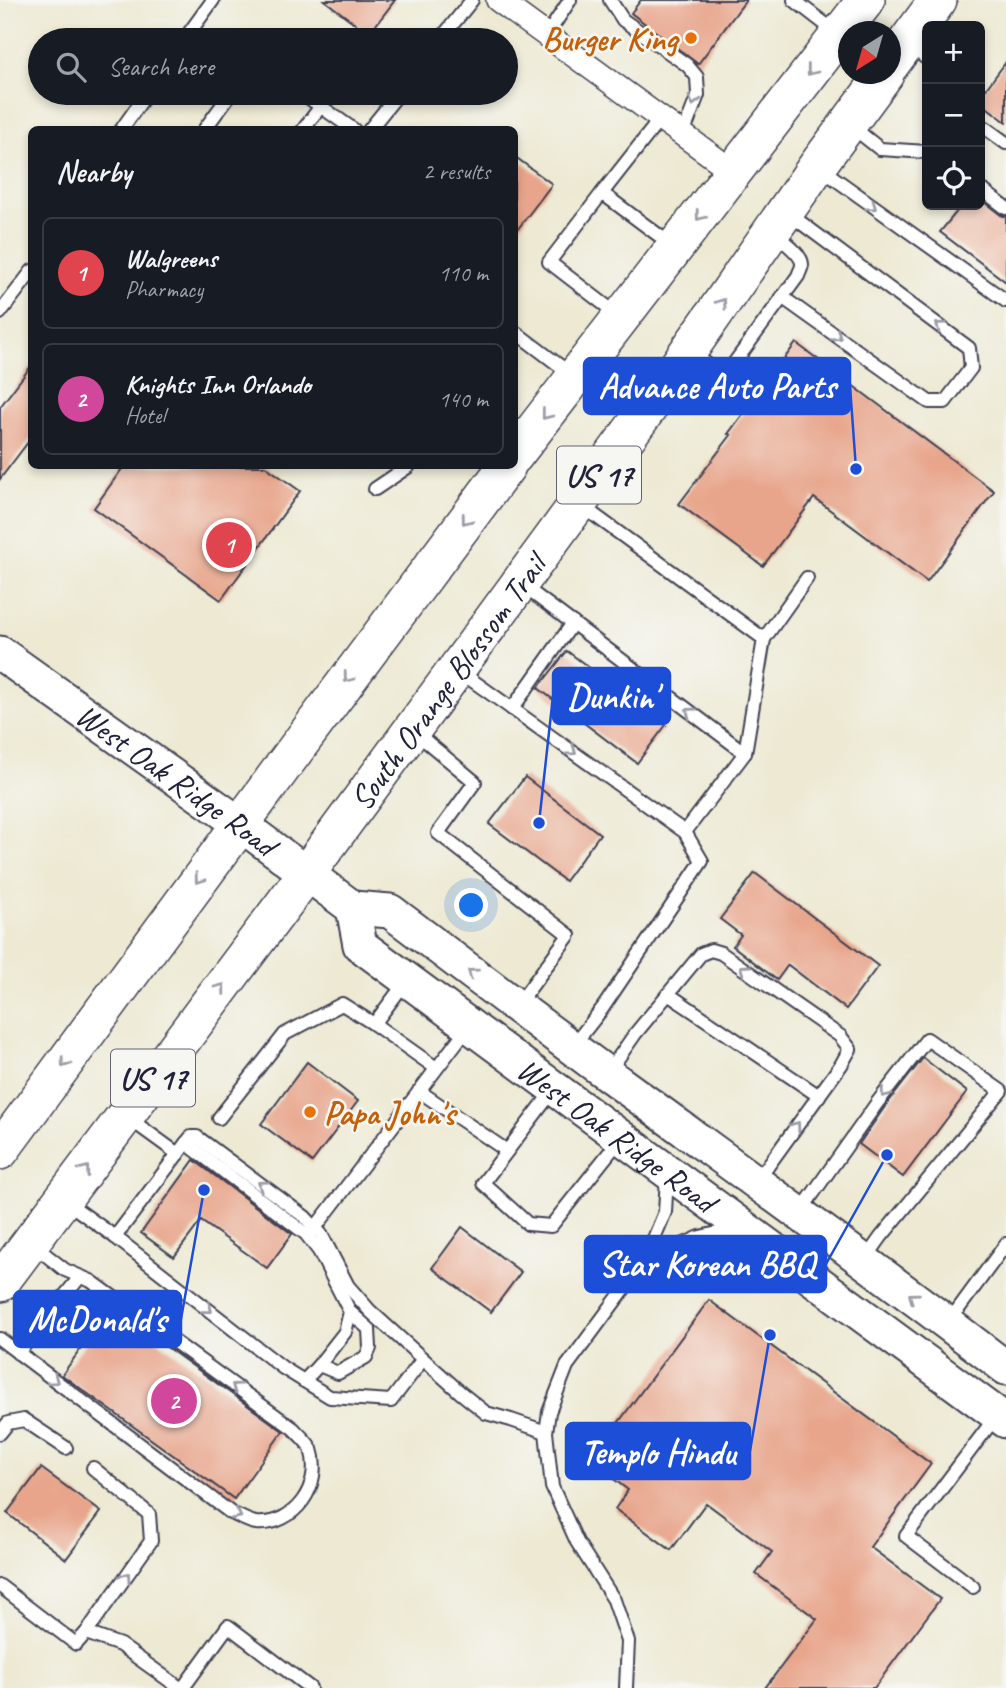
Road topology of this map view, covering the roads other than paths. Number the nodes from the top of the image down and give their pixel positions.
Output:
1 (213, 0) edge
2 (472, 0) edge
3 (498, 0) edge
4 (570, 0) edge
5 (610, 0) edge
6 (794, 0) edge
7 (866, 0) edge
8 (938, 0) edge
9 (850, 21) edge
10 (193, 28) edge
11 (450, 28) edge
12 (838, 34) edge
13 (547, 35) junction
14 (838, 36) edge
15 (908, 56) edge
16 (878, 84) edge
17 (139, 105) edge
18 (222, 105) edge
19 (389, 105) edge
20 (321, 106) joint
21 (661, 118) junction
22 (848, 124) junction
23 (124, 126) edge
24 (207, 126) edge
25 (306, 126) edge
26 (348, 126) edge
27 (372, 126) edge
28 (985, 128) edge
29 (683, 134) junction
30 (1006, 143) edge
31 (922, 152) edge
32 (817, 166) junction
33 (734, 172) junction
34 (602, 192) junction
35 (985, 192) edge
36 (1006, 208) edge
37 (779, 221) junction
38 (676, 248) junction
39 (28, 276) edge
40 (782, 297) junction
41 (1006, 301) edge
42 (0, 313) edge
43 (621, 318) junction
44 (518, 334) edge
45 (688, 351) junction
46 (575, 378) junction
47 (518, 451) edge
48 (405, 469) edge
49 (506, 469) edge
50 (375, 489) dead end
51 (578, 503) junction
52 (807, 578) dead end
53 (519, 583) junction
54 (573, 623) junction
55 (764, 639) junction
56 (0, 653) edge
57 (456, 669) junction
58 (512, 709) junction
59 (412, 730) junction
60 (745, 753) junction
61 (240, 824) junction
62 (685, 832) junction
63 (307, 873) junction
64 (353, 908) junction
65 (408, 980) junction
66 (668, 994) junction
67 (517, 1007) junction
68 (374, 1024) junction
69 (469, 1025) junction
70 (572, 1048) junction
71 (436, 1068) junction
72 (607, 1074) junction
73 (554, 1088) junction
74 (419, 1091) junction
75 (819, 1096) junction
76 (125, 1116) junction
77 (219, 1118) dead end
78 (9, 1131) edge
79 (622, 1138) junction
80 (182, 1149) junction
81 (507, 1151) junction
82 (668, 1172) junction
83 (756, 1181) junction
84 (63, 1200) junction
85 (799, 1214) junction
86 (742, 1227) junction
87 (315, 1228) junction
88 (115, 1237) junction
89 (31, 1244) junction
90 (1006, 1244) edge
91 (644, 1262) junction
92 (864, 1262) junction
93 (80, 1277) junction
94 (0, 1283) edge
95 (350, 1312) junction
96 (948, 1323) junction
97 (0, 1339) edge
98 (18, 1353) junction
99 (423, 1359) junction
100 (319, 1365) junction
101 (1006, 1368) edge
102 (304, 1381) junction
103 (1003, 1412) edge
104 (4, 1428) edge
105 (546, 1432) junction
106 (66, 1448) dead end
107 (93, 1468) dead end
108 (0, 1586) edge
109 (973, 1587) dead end
110 (86, 1633) junction
111 (181, 1688) edge
112 (310, 1688) edge
113 (626, 1688) edge

1 - 10 lane
2 - 11 lane
3 - 13 street
4 - 13 lane
5 -> 29 lane
6 - 12 lane
7 - 9 main road, US 17
8 - 15 main road
13 - 21 street
14 -> 33 main road, US 17
16 - 22 main road, South Orange Blossom Trail / US 17
17 - 23 lane
18 - 24 lane
19 - 27 lane
20 - 25 lane
20 - 26 lane
21 - 29 street
21 - 34 lane
22 - 31 lane
22 - 32 main road, South Orange Blossom Trail / US 17
28 - 30 lane
29 - 33 street
32 - 37 main road, South Orange Blossom Trail / US 17
32 -> 41 lane
33 -> 38 main road, US 17
34 - 38 lane
34 - 43 lane
35 - 36 lane
37 - 40 lane
40 -> 37 lane
45 -> 37 main road, South Orange Blossom Trail / US 17
38 - 43 main road, US 17
39 - 42 lane
40 - 45 lane
43 - 46 main road, US 17
44 - 46 lane
45 - 51 main road, South Orange Blossom Trail / US 17
46 -> 47 main road, US 17
48 - 50 lane
49 -> 61 main road, US 17
51 - 53 main road, South Orange Blossom Trail / US 17
51 - 55 lane
52 - 55 lane
53 - 54 lane
53 - 57 main road, South Orange Blossom Trail / US 17
54 - 58 lane
60 -> 54 lane
55 - 60 lane
56 - 61 street, West Oak Ridge Road
57 - 58 lane
57 - 59 main road, South Orange Blossom Trail / US 17
58 -> 62 lane
59 - 63 main road, South Orange Blossom Trail / US 17
59 - 67 lane
60 - 62 lane
61 - 63 street, West Oak Ridge Road
61 -> 78 main road, US 17
62 - 70 lane
63 - 64 street, West Oak Ridge Road
76 -> 63 main road, South Orange Blossom Trail / US 17
64 - 65 street, West Oak Ridge Road
67 -> 64 street, West Oak Ridge Road
65 - 68 lane
65 - 69 street, West Oak Ridge Road
66 - 72 lane
66 - 75 lane
75 -> 66 lane
67 - 70 street, West Oak Ridge Road
68 - 71 lane
68 - 77 lane
69 - 71 lane
69 - 73 street, West Oak Ridge Road
70 - 72 street, West Oak Ridge Road
71 - 74 lane
72 - 83 street, West Oak Ridge Road
73 - 79 street, West Oak Ridge Road
73 - 81 lane
74 - 81 lane
74 - 87 lane
83 -> 75 lane
76 - 80 lane
84 -> 76 main road, South Orange Blossom Trail / US 17
79 - 81 lane
79 - 82 street, West Oak Ridge Road
87 -> 80 lane
80 - 88 lane
80 - 95 lane
82 - 86 street, West Oak Ridge Road
82 - 91 lane
83 - 85 street, West Oak Ridge Road
84 - 88 lane
84 - 89 main road, South Orange Blossom Trail / US 17
85 - 92 street, West Oak Ridge Road
92 -> 85 lane
86 - 91 lane
86 - 103 street, West Oak Ridge Road
87 - 99 lane
88 -> 102 lane
89 - 93 lane
89 - 94 main road, South Orange Blossom Trail / US 17
90 - 96 lane
91 - 105 lane
96 -> 92 street, West Oak Ridge Road
93 - 98 lane
98 -> 93 lane
95 - 100 lane
95 - 100 lane
96 - 101 street, West Oak Ridge Road
97 - 98 lane
99 - 102 lane
99 - 105 lane
100 - 102 lane
103 - 109 lane
104 - 106 lane
105 - 113 lane
110 -> 107 lane
108 - 110 lane
110 - 111 lane
111 - 112 lane

